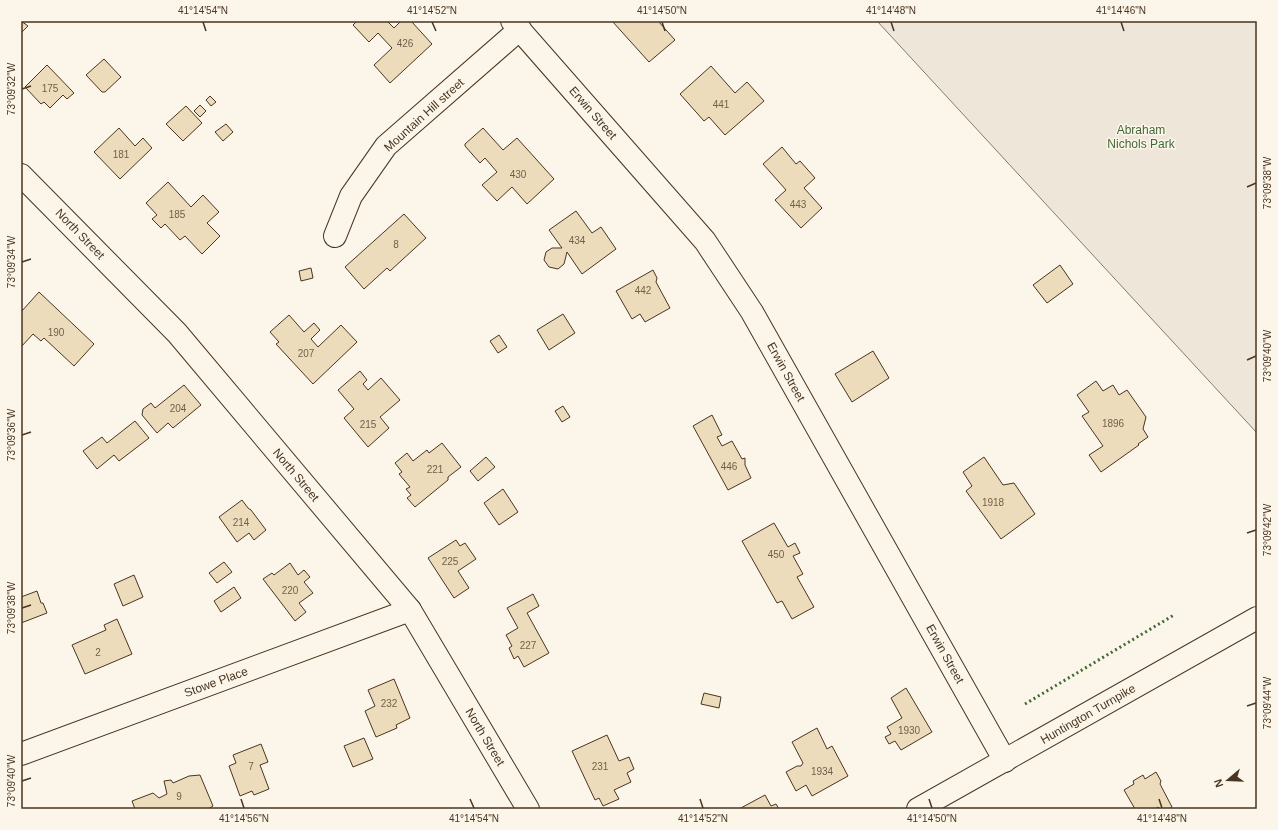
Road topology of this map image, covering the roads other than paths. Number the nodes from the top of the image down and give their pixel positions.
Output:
1 (516, 25) edge
2 (21, 174) edge
3 (335, 236) dead end
4 (410, 610) junction
5 (1257, 618) edge
6 (21, 754) edge
7 (1005, 761) junction
8 (528, 809) edge
9 (918, 809) edge

1 - 3 street, Mountain Hill street
1 - 7 street, Erwin Street
2 - 4 street, North Street
4 - 6 street, Stowe Place
4 - 8 street, North Street
5 - 7 street, Huntington Turnpike
7 - 9 street, Huntington Turnpike

